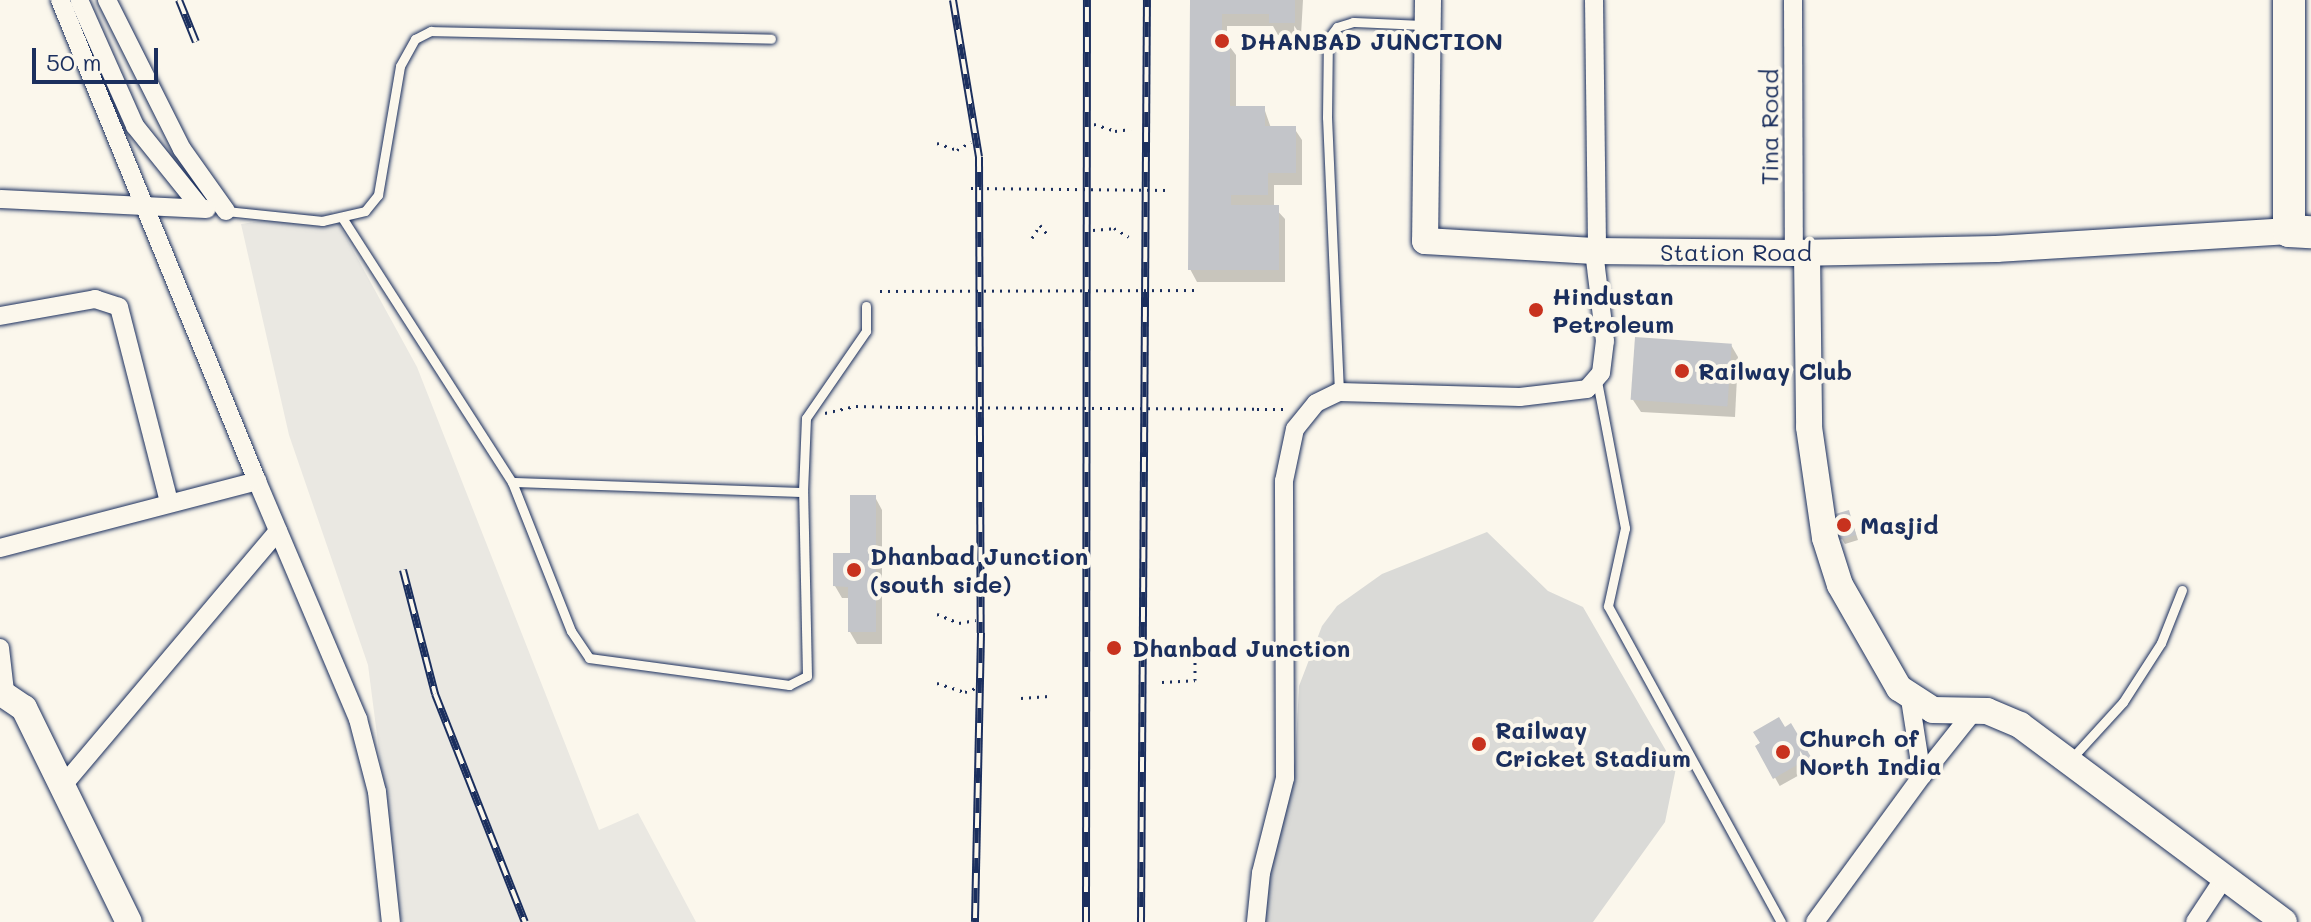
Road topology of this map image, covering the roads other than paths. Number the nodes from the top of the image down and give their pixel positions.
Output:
1 (60, 0) edge
2 (79, 0) edge
3 (107, 0) edge
4 (1594, 0) edge
5 (1793, 0) edge
6 (2289, 0) edge
7 (2306, 0) edge
8 (1428, 13) edge
9 (771, 39) dead end
10 (0, 199) edge
11 (201, 208) junction
12 (146, 210) junction
13 (226, 211) junction
14 (343, 219) junction
15 (2303, 232) edge
16 (1595, 251) junction
17 (1800, 253) junction
18 (866, 306) dead end
19 (0, 316) edge
20 (1597, 381) junction
21 (1339, 392) junction
22 (257, 481) junction
23 (512, 482) junction
24 (803, 492) junction
25 (169, 502) junction
26 (278, 531) junction
27 (0, 548) edge
28 (2182, 590) dead end
29 (0, 648) edge
30 (3, 691) edge
31 (1910, 699) junction
32 (1973, 712) junction
33 (2070, 761) junction
34 (1922, 776) junction
35 (65, 783) junction
36 (2224, 878) junction
37 (129, 922) edge
38 (391, 922) edge
39 (1256, 922) edge
40 (1781, 922) edge
41 (1815, 922) edge
42 (2195, 922) edge
43 (2284, 922) edge

1 - 12 street
2 - 11 street
3 - 13 street
4 - 16 street
5 - 17 street, Tina Road
6 - 15 highway
7 - 15 highway
8 - 16 street, Station Road
8 - 21 lane
9 - 14 lane
10 - 12 street
11 - 12 street
11 - 13 street
12 - 22 street
13 - 14 lane
14 - 23 lane
15 - 17 street, Station Road
16 - 17 street, Station Road
16 - 20 street
17 - 31 street
18 - 24 lane
19 - 25 street
20 - 21 street
20 - 40 lane
21 - 39 street
22 - 25 street
22 - 26 street
23 - 24 lane
23 - 24 lane
25 - 27 street
26 - 35 street
26 - 38 street
28 - 33 lane
29 - 30 street
30 - 35 street
31 - 32 street
31 - 34 street
32 - 33 street
32 - 34 street
33 - 36 street
34 - 41 street
35 - 37 street
36 - 42 street
36 - 43 street

